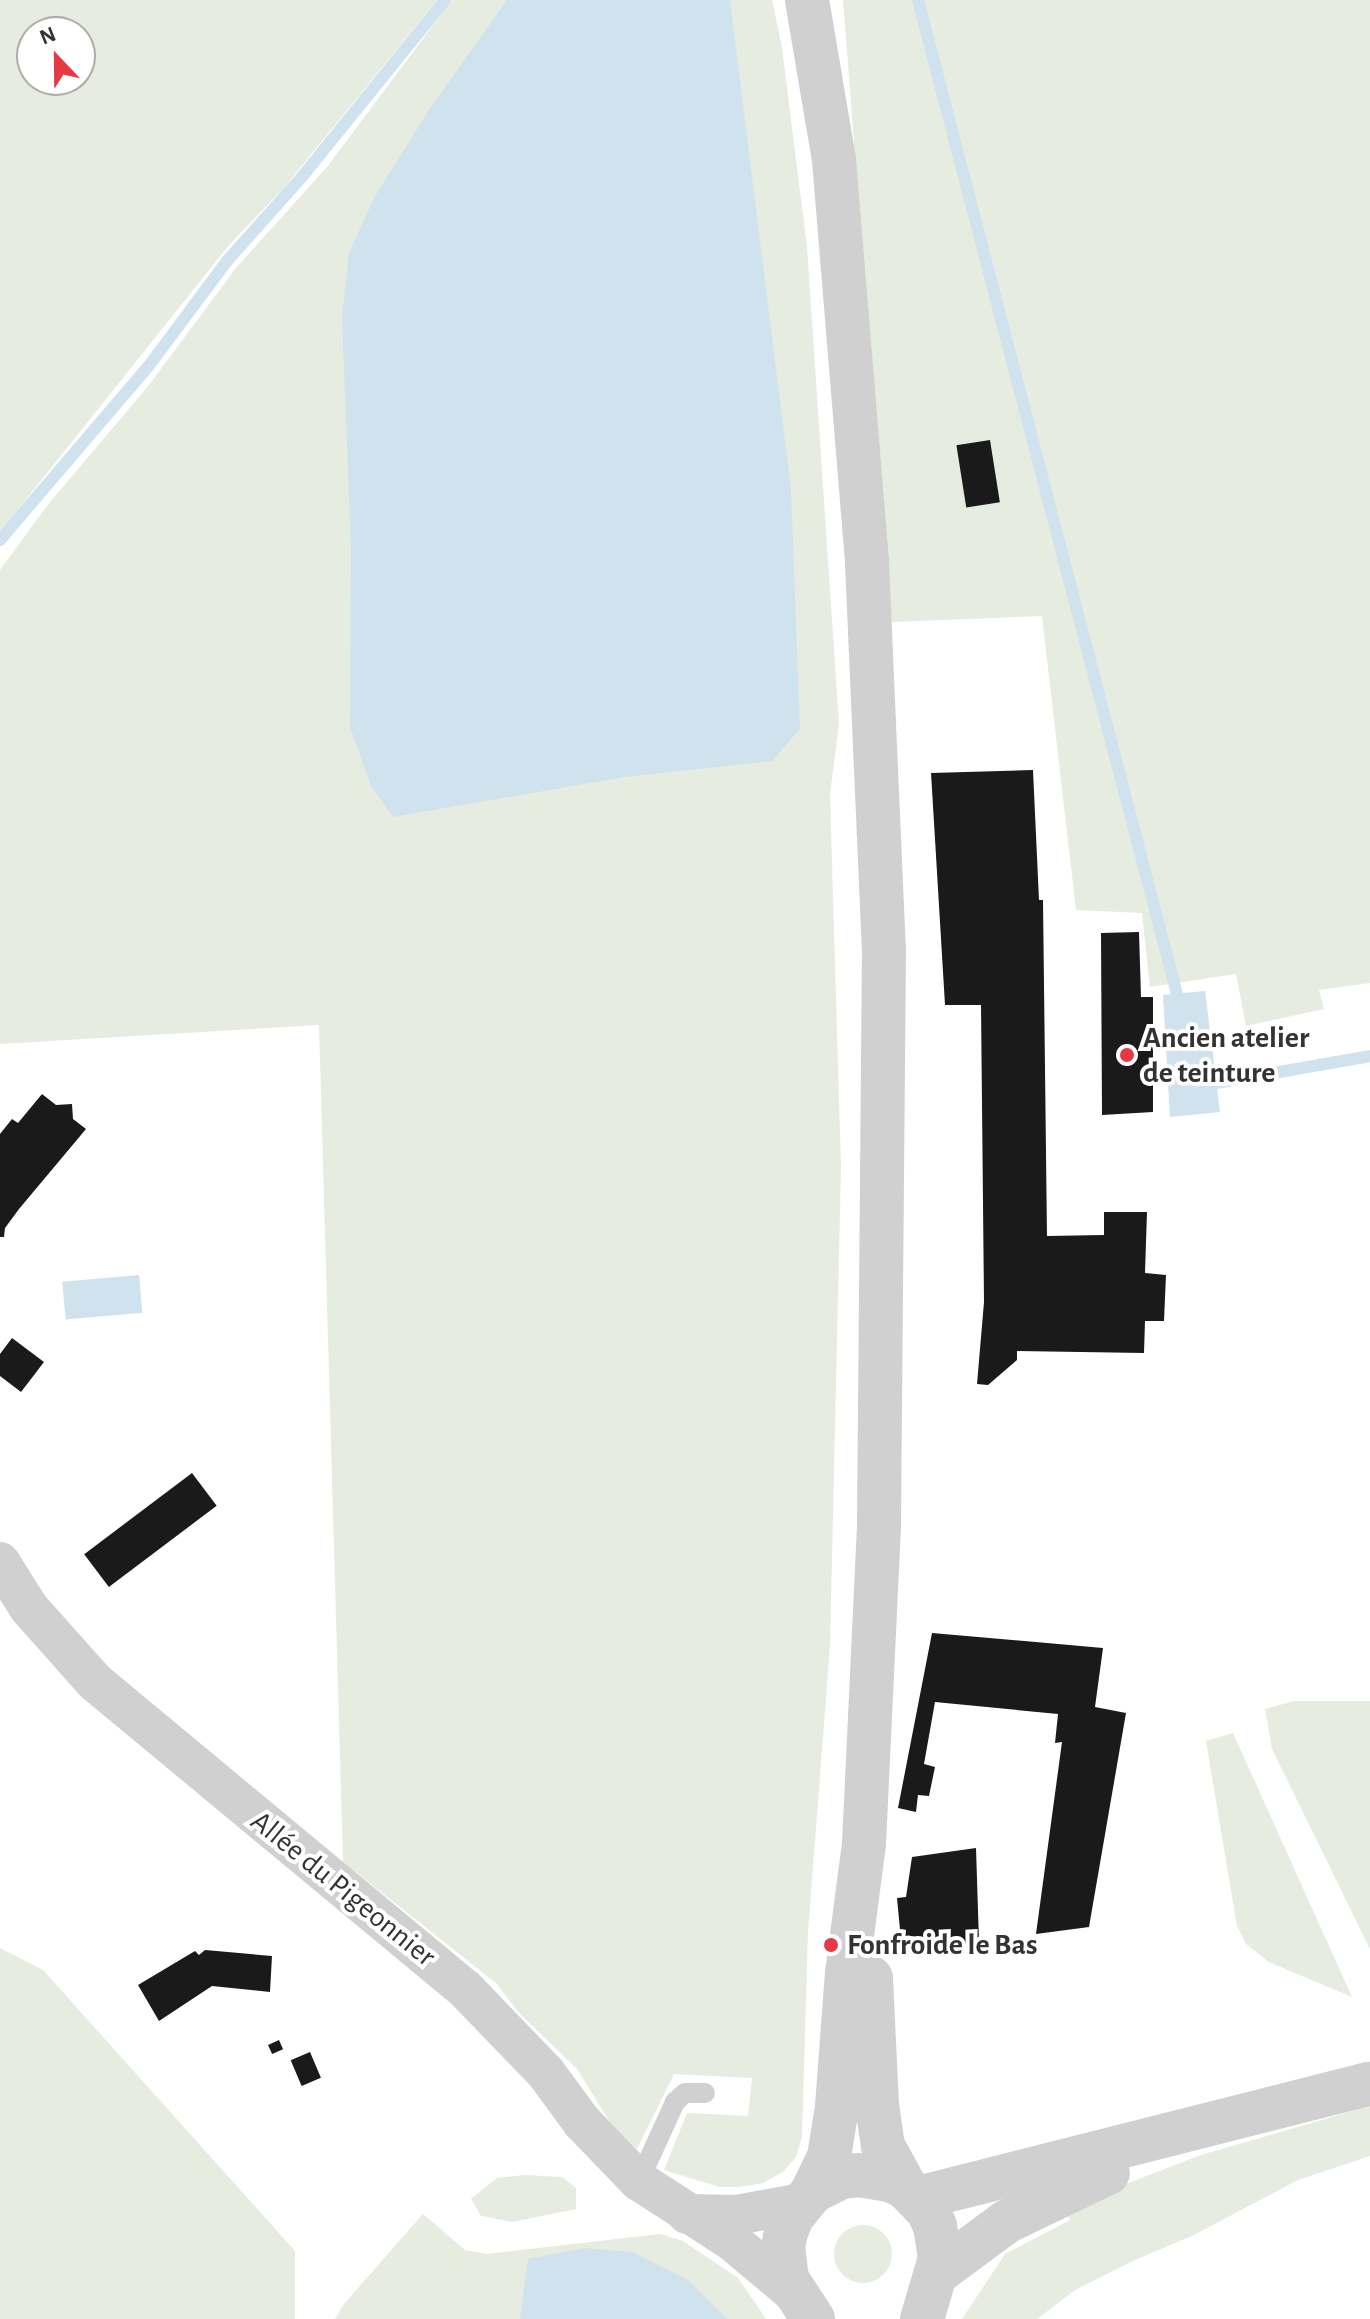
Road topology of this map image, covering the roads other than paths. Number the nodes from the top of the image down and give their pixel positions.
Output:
1 (807, 0) edge
2 (0, 1562) edge
3 (864, 1844) junction
4 (1370, 2084) edge
5 (705, 2093) dead end
6 (1255, 2116) junction
7 (639, 2181) junction
8 (912, 2193) junction
9 (806, 2198) junction
10 (687, 2214) junction
11 (922, 2302) edge
12 (808, 2309) edge

1 - 3 street
2 - 7 street, Allée du Pigeonnier
3 - 8 street
3 - 9 street
4 - 6 street
5 - 7 lane
6 - 8 street
6 - 11 street
7 - 10 street, Allée du Pigeonnier
8 - 9 street
8 - 11 street
9 - 10 street
9 - 12 street
10 - 12 street, Allée du Pigeonnier

